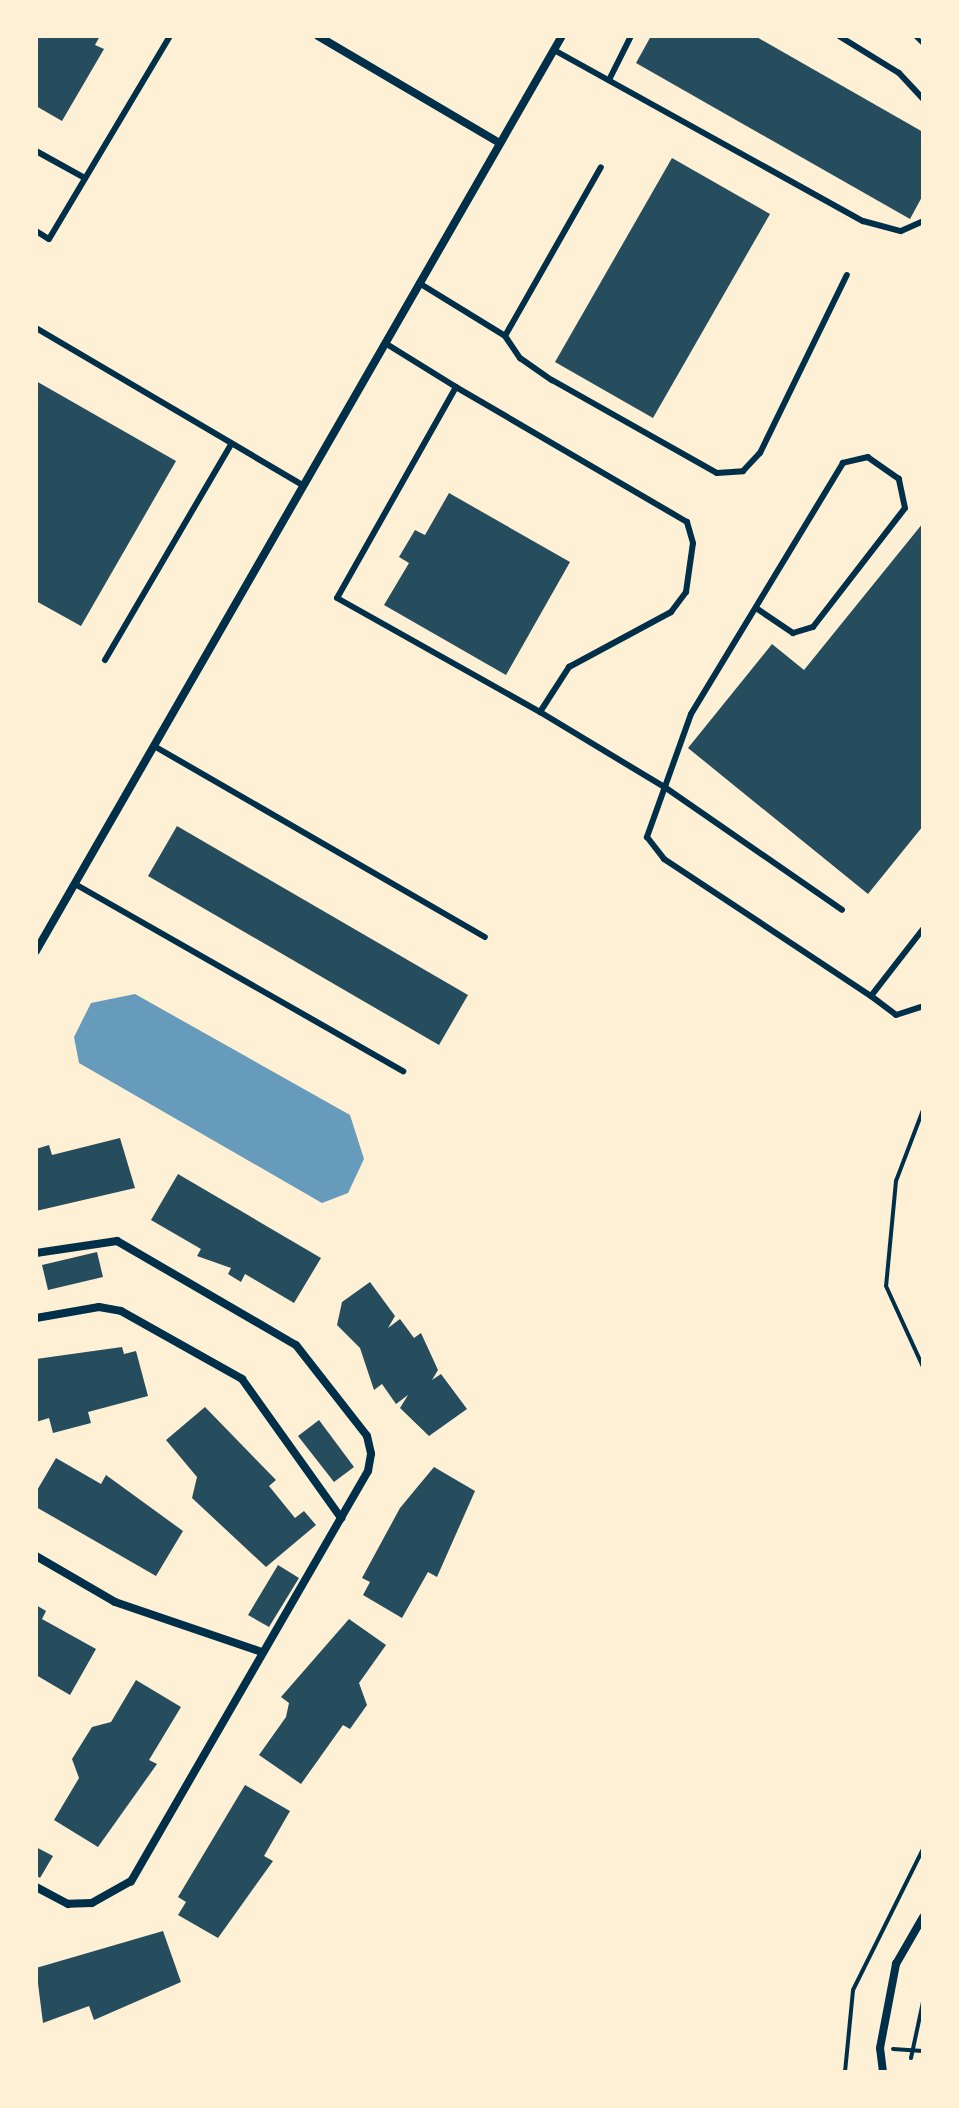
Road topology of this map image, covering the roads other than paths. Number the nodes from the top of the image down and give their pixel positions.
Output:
1 (170, 36) edge
2 (318, 36) edge
3 (562, 36) edge
4 (631, 36) edge
5 (839, 36) edge
6 (554, 50) junction
7 (609, 80) junction
8 (923, 99) edge
9 (500, 143) junction
10 (36, 151) edge
11 (601, 167) dead end
12 (85, 178) junction
13 (923, 221) edge
14 (36, 231) edge
15 (847, 275) dead end
16 (419, 283) junction
17 (36, 328) edge
18 (505, 336) junction
19 (385, 343) junction
20 (456, 387) junction
21 (231, 444) junction
22 (303, 485) junction
23 (756, 608) junction
24 (105, 660) dead end
25 (540, 712) junction
26 (154, 746) junction
27 (666, 788) junction
28 (75, 884) junction
29 (842, 910) dead end
30 (923, 929) edge
31 (485, 937) dead end
32 (36, 951) edge
33 (871, 996) junction
34 (923, 1006) edge
35 (403, 1071) dead end
36 (36, 1253) edge
37 (36, 1318) edge
38 (341, 1518) junction
39 (36, 1556) edge
40 (262, 1652) junction
41 (36, 1887) edge
42 (923, 1917) edge
43 (883, 2072) edge

1 - 12 lane
2 - 9 street
3 - 6 street
4 - 7 lane
5 - 8 lane
6 - 7 lane
6 - 9 street
7 - 13 lane
9 - 16 street
10 - 12 lane
11 - 18 lane
12 - 14 lane
15 - 18 lane
16 - 18 lane
16 - 19 street
17 - 21 lane
19 - 20 lane
19 - 22 street
20 - 25 lane
20 - 25 lane
21 - 22 lane
21 - 24 lane
22 - 26 street
23 - 23 lane
23 - 27 lane
25 - 27 lane
26 - 28 street
26 - 31 lane
27 - 29 lane
27 - 33 lane
28 - 32 street
28 - 35 lane
30 - 33 lane
33 - 34 lane
36 - 38 street
37 - 38 street
38 - 40 street
39 - 40 street
40 - 41 street
42 - 43 street

